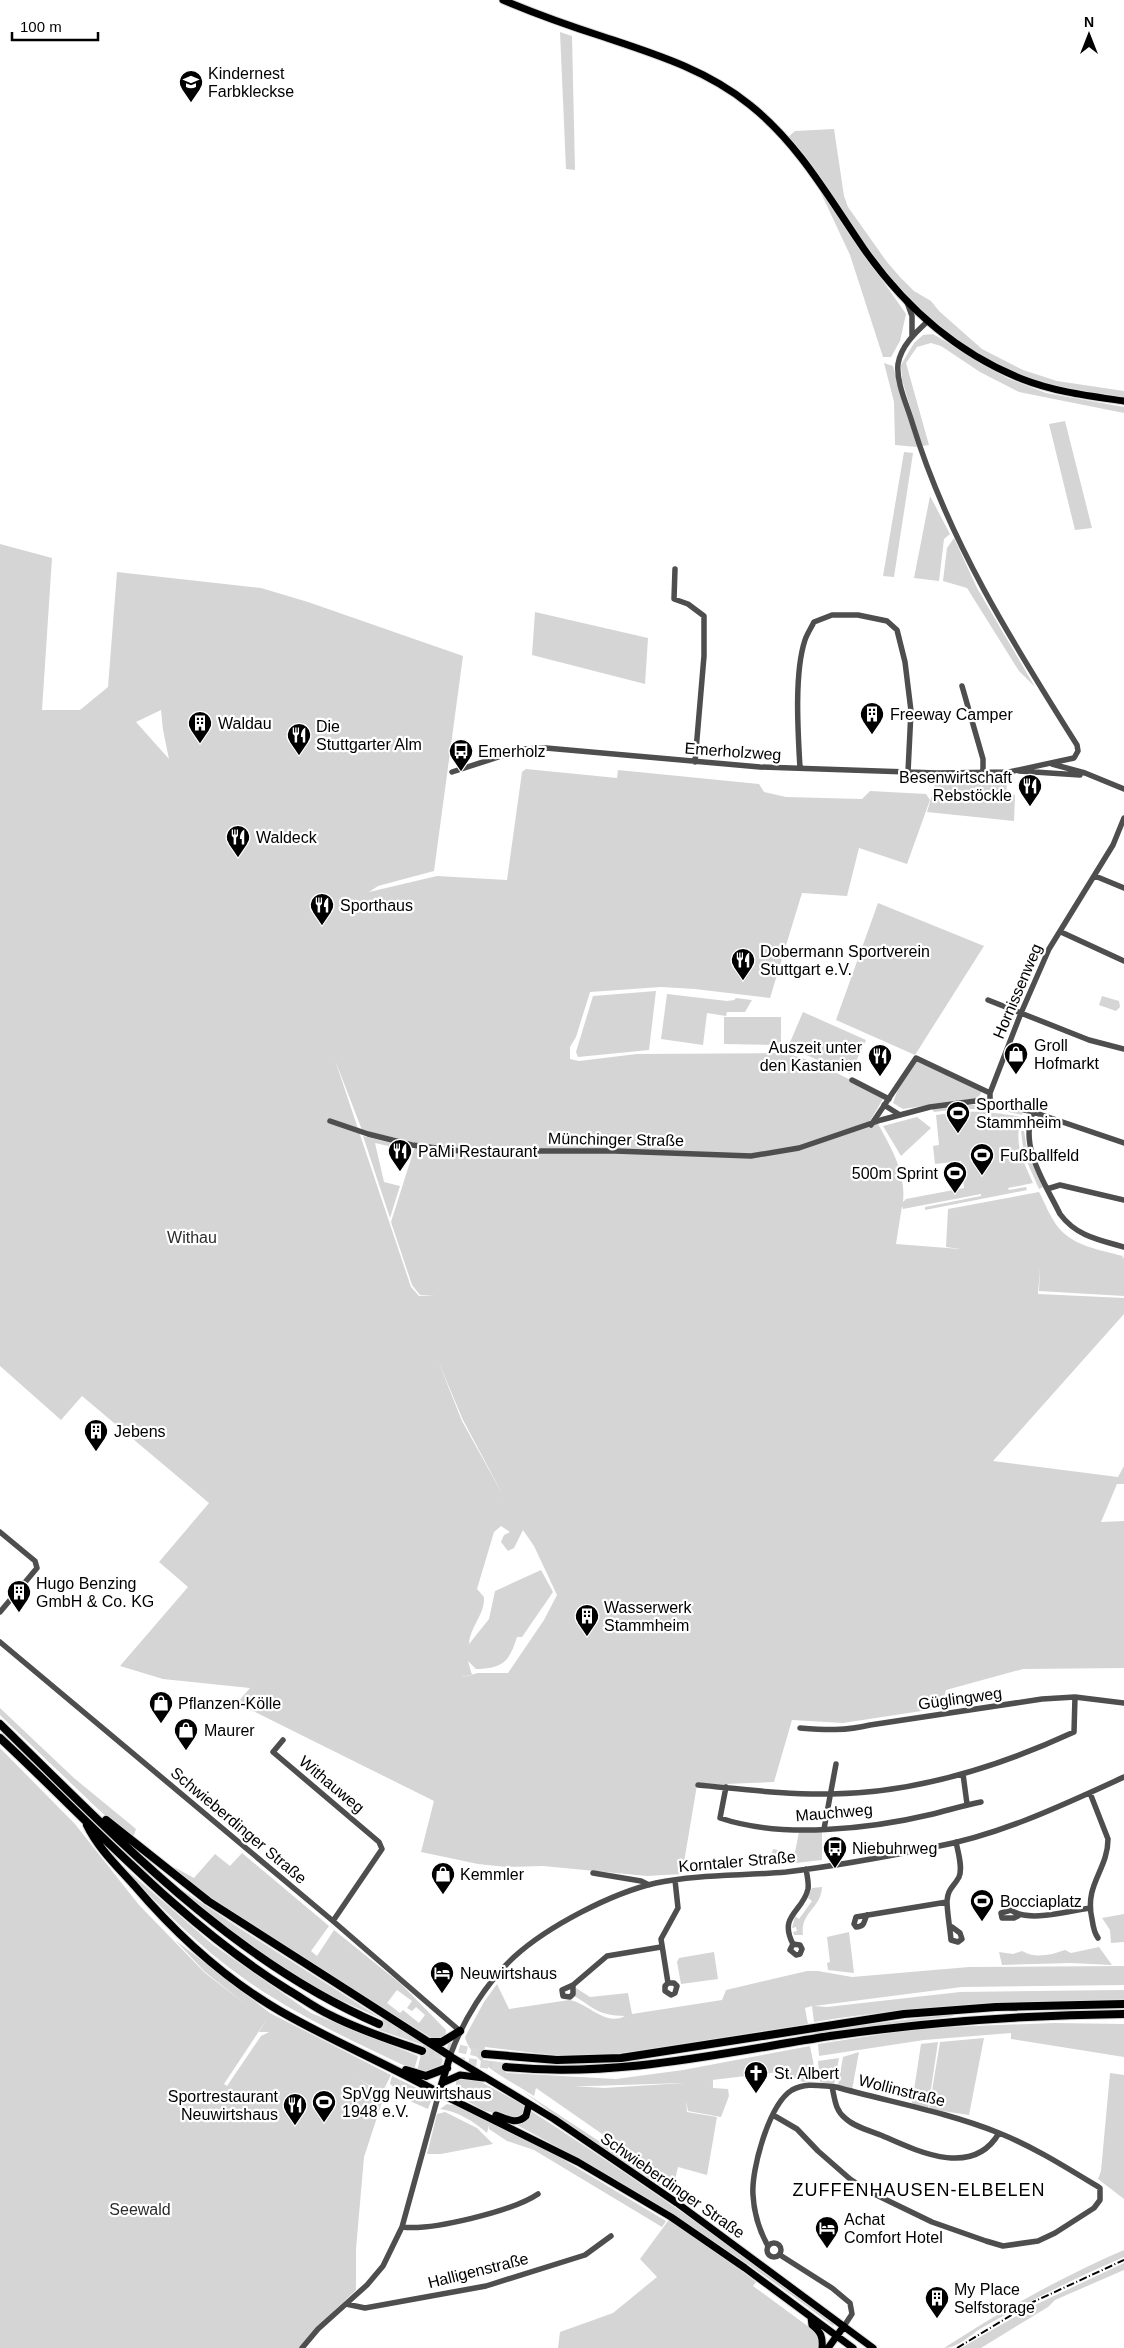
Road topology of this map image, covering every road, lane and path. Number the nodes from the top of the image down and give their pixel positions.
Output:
1 (503, 0) edge
2 (907, 302) junction
3 (928, 321) junction
4 (912, 336) junction
5 (1124, 401) edge
6 (675, 569) dead end
7 (962, 686) dead end
8 (695, 762) junction
9 (1050, 763) junction
10 (800, 768) junction
11 (1017, 771) junction
12 (452, 772) dead end
13 (908, 772) junction
14 (983, 773) junction
15 (1094, 777) junction
16 (1124, 790) edge
17 (1124, 818) edge
18 (1095, 876) junction
19 (1124, 888) edge
20 (1061, 932) junction
21 (1124, 960) edge
22 (988, 1000) dead end
23 (1021, 1013) junction
24 (1124, 1049) edge
25 (852, 1080) dead end
26 (990, 1093) junction
27 (888, 1098) junction
28 (990, 1101) junction
29 (884, 1105) junction
30 (1033, 1112) junction
31 (900, 1115) junction
32 (330, 1120) dead end
33 (871, 1125) junction
34 (1124, 1143) edge
35 (1047, 1189) junction
36 (1124, 1200) edge
37 (1124, 1247) edge
38 (0, 1532) edge
39 (0, 1612) edge
40 (0, 1642) edge
41 (1075, 1697) junction
42 (1124, 1703) edge
43 (0, 1724) edge
44 (800, 1728) dead end
45 (0, 1738) edge
46 (284, 1740) dead end
47 (836, 1764) dead end
48 (963, 1774) junction
49 (1124, 1777) edge
50 (698, 1785) dead end
51 (726, 1787) junction
52 (1090, 1793) junction
53 (831, 1794) junction
54 (80, 1801) junction
55 (981, 1802) dead end
56 (967, 1804) junction
57 (85, 1821) junction
58 (824, 1829) junction
59 (956, 1842) junction
60 (806, 1869) junction
61 (593, 1874) dead end
62 (675, 1880) junction
63 (649, 1885) junction
64 (947, 1902) junction
65 (1090, 1908) junction
66 (1018, 1916) junction
67 (333, 1921) junction
68 (854, 1924) dead end
69 (952, 1927) dead end
70 (1098, 1938) dead end
71 (793, 1944) dead end
72 (661, 1947) junction
73 (668, 1983) dead end
74 (573, 1985) dead end
75 (1124, 2004) edge
76 (1124, 2014) edge
77 (379, 2024) tunnel mouth
78 (460, 2031) junction
79 (429, 2042) junction
80 (422, 2051) tunnel mouth
81 (485, 2054) tunnel mouth
82 (450, 2056) junction
83 (506, 2067) tunnel mouth
84 (391, 2068) junction
85 (447, 2068) junction
86 (490, 2079) junction
87 (442, 2083) junction
88 (832, 2087) junction
89 (439, 2093) junction
90 (529, 2104) junction
91 (479, 2111) junction
92 (773, 2115) junction
93 (1000, 2133) junction
94 (538, 2194) dead end
95 (402, 2227) junction
96 (611, 2236) dead end
97 (346, 2304) junction
98 (811, 2317) junction
99 (844, 2326) junction
100 (836, 2335) junction
101 (302, 2348) edge
102 (822, 2348) edge
103 (828, 2348) edge
104 (853, 2348) edge
105 (873, 2348) edge

1 - 2 main road
2 - 3 main road
2 - 4 street
3 - 4 street, Emerholzweg
3 - 5 main road
4 - 9 street, Emerholzweg
6 - 8 street
7 - 14 street
8 - 10 street, Emerholzweg
8 - 12 street, Emerholzweg
9 - 11 street, Emerholzweg
9 - 15 street, Emerholzweg
10 - 13 street, Emerholzweg
10 - 13 street
11 - 14 street, Emerholzweg
11 - 15 street, Emerholzweg
13 - 14 street, Emerholzweg
15 - 16 street, Emerholzweg
17 - 18 street, Hornissenweg
18 - 19 street
18 - 20 street, Hornissenweg
20 - 21 street
20 - 23 street, Hornissenweg
22 - 23 street
23 - 24 street
23 - 26 street, Hornissenweg
25 - 27 street
26 - 27 street
26 - 28 street, Hornissenweg
27 - 29 street
28 - 30 street, Münchinger Straße
28 - 31 street, Münchinger Straße
29 - 31 street
29 - 33 street
30 - 34 street, Münchinger Straße
30 - 35 street
31 - 33 street, Münchinger Straße
32 - 33 street, Münchinger Straße
35 - 36 street
35 - 37 street
38 - 39 street
40 - 67 street, Schwieberdinger Straße
41 - 42 street, Güglingweg
41 - 44 street, Güglingweg
41 - 48 street
43 - 54 highway
45 - 57 highway
46 - 67 street, Withauweg
47 - 53 street
48 - 53 street
48 - 56 street
49 - 52 street, Korntaler Straße
50 - 51 street
51 - 53 street
51 - 58 street, Mauchweg
52 - 59 street, Korntaler Straße
52 - 65 street
53 - 58 street
54 - 77 highway
54 - 79 highway
55 - 56 street, Mauchweg
56 - 58 street, Mauchweg
57 - 80 highway
57 - 84 highway
59 - 60 street, Korntaler Straße
59 - 64 street
60 - 62 street, Korntaler Straße
60 - 71 street
61 - 63 street
62 - 63 street, Korntaler Straße
62 - 72 street
63 - 78 street, Korntaler Straße
64 - 68 street
64 - 69 street
65 - 66 street
65 - 70 street
66 - 66 street
67 - 78 street, Schwieberdinger Straße
72 - 73 street
72 - 74 street
75 - 81 highway
76 - 83 highway
78 - 79 highway
78 - 82 street, Korntaler Straße
79 - 82 highway
82 - 85 main road, Korntaler Straße
82 - 86 main road, Schwieberdinger Straße
84 - 85 highway
84 - 89 highway
85 - 87 main road, Korntaler Straße
86 - 87 main road
86 - 90 main road, Schwieberdinger Straße
87 - 89 main road, Korntaler Straße
88 - 92 street, Wollinstraße
88 - 93 street, Wollinstraße
88 - 93 street
89 - 91 main road, Schwieberdinger Straße
89 - 95 street
90 - 91 main road
90 - 99 main road, Schwieberdinger Straße
91 - 98 main road, Schwieberdinger Straße
92 - 93 street, Wollinstraße
92 - 99 street, Wollinstraße
94 - 95 street
95 - 97 street
96 - 97 street, Halligenstraße
97 - 101 street
98 - 100 main road, Schwieberdinger Straße
98 - 102 main road
99 - 100 main road
99 - 105 main road, Schwieberdinger Straße
100 - 103 main road
100 - 104 main road, Schwieberdinger Straße

